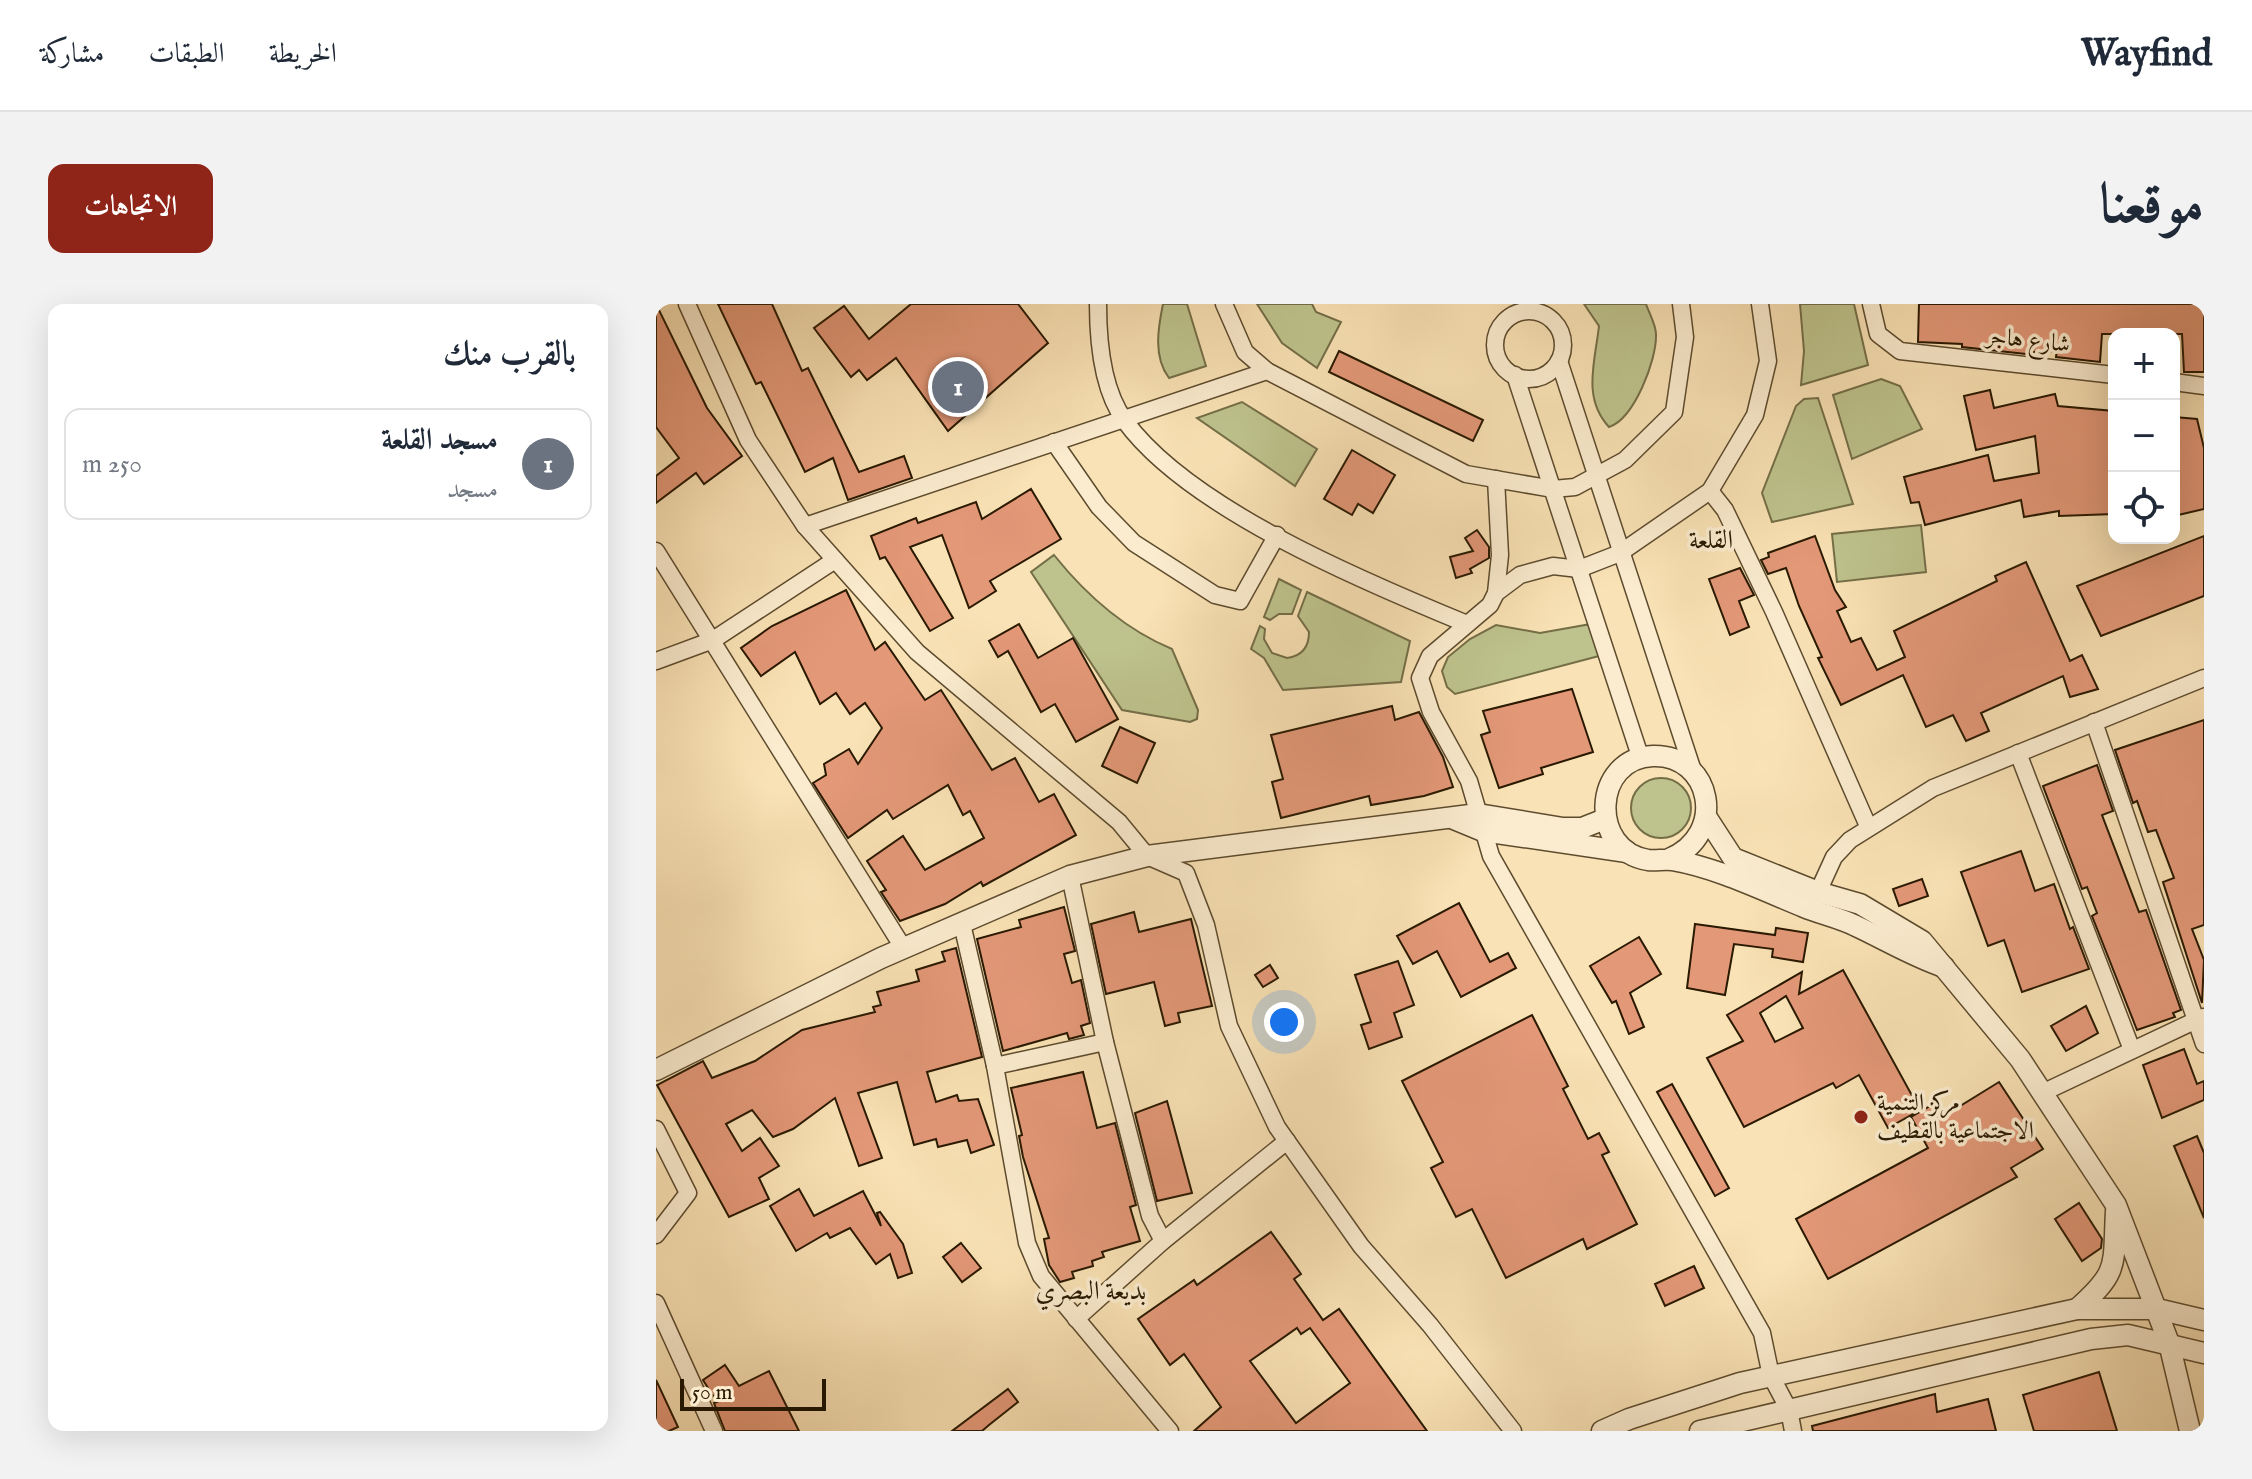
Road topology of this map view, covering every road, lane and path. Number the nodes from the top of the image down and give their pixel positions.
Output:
1 (687, 304) edge
2 (1098, 304) edge
3 (1224, 304) edge
4 (1681, 304) edge
5 (1760, 304) edge
6 (1871, 304) edge
7 (1559, 361) junction
8 (1267, 371) junction
9 (2108, 374) edge
10 (1515, 375) junction
11 (2180, 383) edge
12 (2204, 386) edge
13 (1123, 419) junction
14 (1054, 442) junction
15 (1595, 476) junction
16 (1496, 479) junction
17 (1553, 489) junction
18 (1710, 491) junction
19 (805, 526) junction
20 (1277, 535) junction
21 (656, 551) edge
22 (1620, 553) junction
23 (835, 560) junction
24 (1579, 569) junction
25 (1496, 593) junction
26 (1467, 624) junction
27 (713, 640) junction
28 (656, 661) edge
29 (2204, 678) edge
30 (2094, 722) junction
31 (2018, 753) junction
32 (1641, 759) junction
33 (1693, 771) junction
34 (1707, 818) junction
35 (1605, 819) junction
36 (1481, 822) junction
37 (1868, 826) junction
38 (1627, 852) junction
39 (1147, 856) junction
40 (1669, 859) junction
41 (1070, 876) junction
42 (1818, 892) junction
43 (962, 924) junction
44 (904, 949) junction
45 (1944, 967) junction
46 (2200, 1018) edge
47 (1105, 1042) junction
48 (2204, 1044) edge
49 (2132, 1050) junction
50 (995, 1066) junction
51 (656, 1070) edge
52 (2042, 1093) junction
53 (656, 1129) edge
54 (1287, 1141) junction
55 (2116, 1205) junction
56 (656, 1235) edge
57 (1163, 1241) junction
58 (656, 1303) edge
59 (2077, 1309) junction
60 (2157, 1309) junction
61 (1076, 1319) junction
62 (2204, 1320) edge
63 (2169, 1343) junction
64 (2204, 1353) edge
65 (1771, 1376) junction
66 (1789, 1410) junction
67 (714, 1431) edge
68 (1170, 1431) edge
69 (1513, 1431) edge
70 (1602, 1431) edge
71 (1700, 1431) edge
72 (1793, 1431) edge
73 (2190, 1431) edge

1 - 19 street
2 - 13 street
3 - 8 street
4 - 15 street
5 - 18 street
6 - 9 street, شارع هاجر
7 - 10 street
7 - 10 street
7 - 15 street
8 - 13 street
8 - 16 street
10 - 17 street
11 - 12 street
13 - 14 street
13 - 20 street
14 - 19 street
14 - 20 street
15 - 17 street
15 - 22 street
16 - 17 street
16 - 25 street
17 - 24 street
18 - 22 street
18 - 37 street
19 - 23 street
20 - 26 street
21 - 27 street
22 - 24 street
22 - 33 street
23 - 27 street
23 - 39 street
24 - 25 street
24 - 32 street
25 - 26 street
26 - 36 street
27 - 28 street
27 - 44 street
29 - 30 street
30 - 31 street
30 - 46 street
31 - 37 street
31 - 49 street
32 - 33 street
32 - 35 street
33 - 34 street
34 - 40 street
34 - 42 street
35 - 36 street
35 - 38 street
36 - 38 street
36 - 39 street
36 - 65 street
37 - 42 street
38 - 40 street
39 - 41 street
39 - 54 street
40 - 45 street
41 - 43 street
41 - 47 street
42 - 45 street
43 - 44 street
43 - 50 street
44 - 51 street
45 - 52 street
46 - 48 street
46 - 49 street
47 - 50 street
47 - 57 street
49 - 52 street
50 - 61 street
52 - 55 street
53 - 56 street
54 - 57 street
54 - 69 street
55 - 59 street
55 - 60 street
57 - 61 street
58 - 67 street
59 - 60 street
59 - 65 street
60 - 62 street
60 - 63 street
61 - 68 street
63 - 64 street
63 - 66 street
63 - 73 street
65 - 66 street
65 - 70 street
66 - 71 street
66 - 72 street

